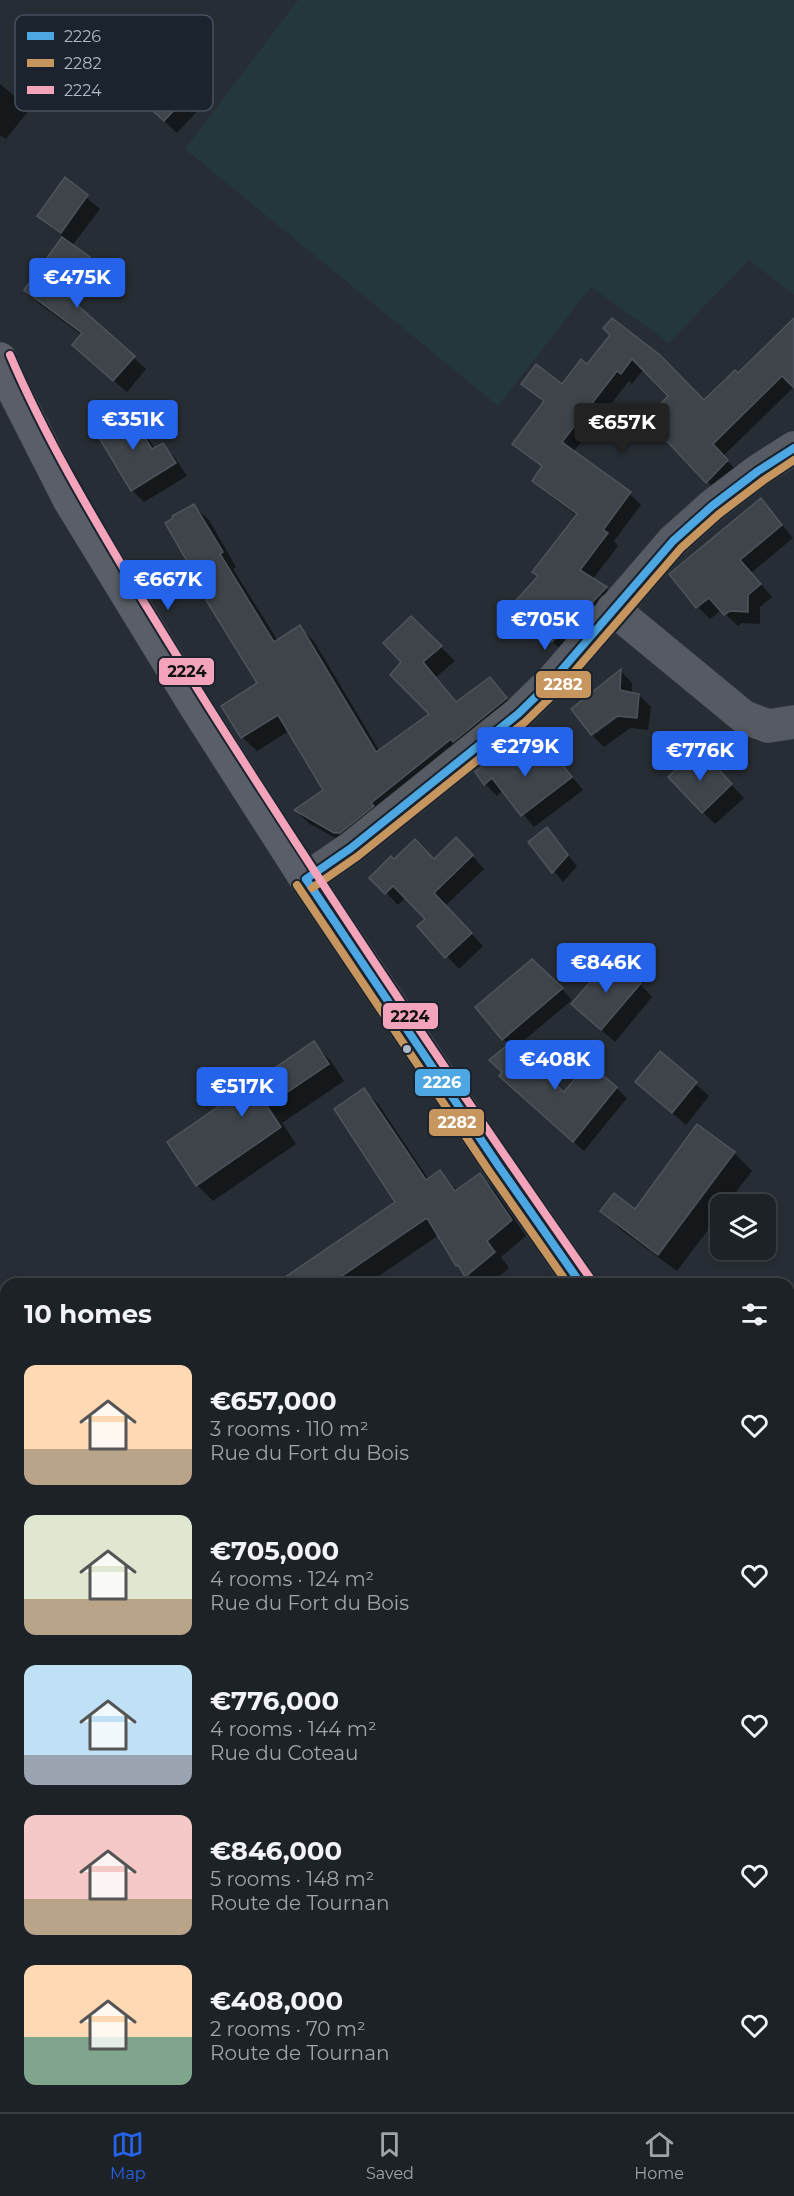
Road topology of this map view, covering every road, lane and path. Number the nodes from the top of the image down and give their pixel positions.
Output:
1 (0, 359) edge
2 (794, 448) edge
3 (613, 609) junction
4 (794, 722) edge
5 (306, 879) junction
6 (577, 1278) edge

1 - 5 main road
2 - 3 street
3 - 4 street
3 - 5 street
5 - 6 main road

